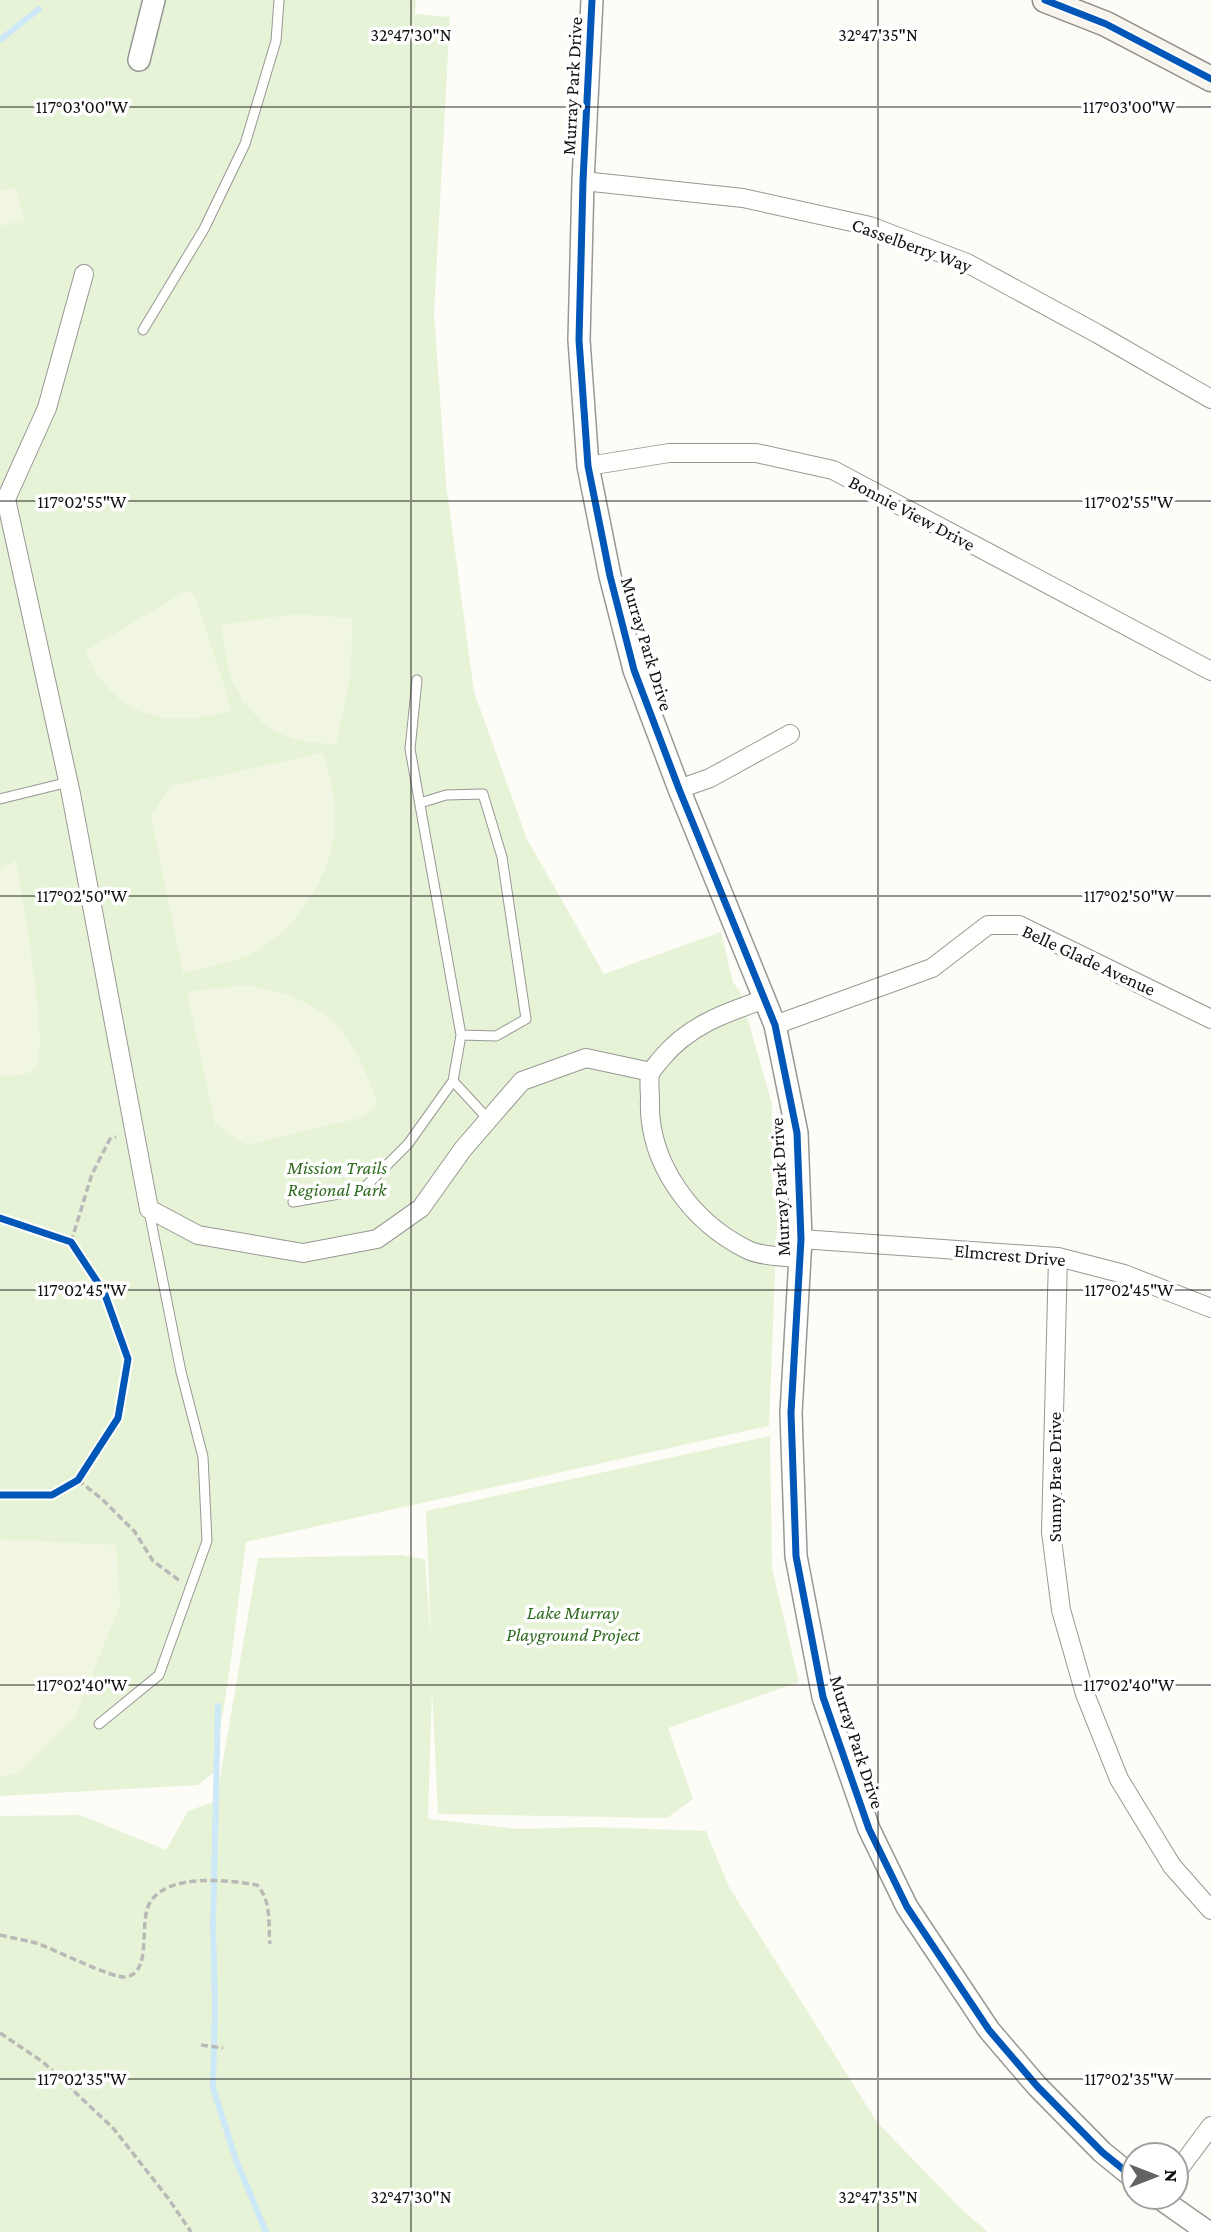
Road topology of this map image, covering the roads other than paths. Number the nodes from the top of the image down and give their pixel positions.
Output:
1 (154, 0) edge
2 (279, 0) edge
3 (592, 0) edge
4 (1045, 0) edge
5 (139, 60) dead end
6 (1211, 79) edge
7 (583, 181) junction
8 (84, 274) dead end
9 (143, 330) dead end
10 (1211, 399) edge
11 (588, 466) junction
12 (1211, 671) edge
13 (417, 680) dead end
14 (790, 734) dead end
15 (69, 782) junction
16 (679, 789) junction
17 (0, 799) edge
18 (419, 803) junction
19 (765, 999) junction
20 (1211, 1019) edge
21 (775, 1025) junction
22 (461, 1035) junction
23 (650, 1072) junction
24 (453, 1081) junction
25 (488, 1119) junction
26 (293, 1202) dead end
27 (149, 1209) junction
28 (801, 1249) junction
29 (1058, 1257) junction
30 (1211, 1308) edge
31 (99, 1724) dead end
32 (1211, 1910) edge
33 (1211, 2126) edge
34 (1190, 2154) edge
35 (1120, 2166) edge
36 (1178, 2211) edge
37 (1208, 2232) edge

1 - 5 street
2 - 9 lane
3 - 7 street, Murray Park Drive
4 - 6 main road
7 - 10 street, Casselberry Way
7 - 11 street, Murray Park Drive
8 - 15 street
11 - 12 street, Bonnie View Drive
11 - 16 street, Murray Park Drive
13 - 18 lane
14 - 16 street
15 - 17 lane
15 - 27 street
16 - 19 street, Murray Park Drive
18 - 22 lane
18 - 22 lane
19 - 21 street, Murray Park Drive
19 - 23 street
20 - 21 street, Belle Glade Avenue
21 - 28 street, Murray Park Drive
22 - 24 lane
23 - 25 street
23 - 28 street, Elmcrest Drive
24 - 25 lane
24 - 26 lane
25 - 27 street
27 - 31 lane
28 - 29 street, Elmcrest Drive
28 - 35 street, Murray Park Drive
29 - 30 street, Elmcrest Drive
29 - 32 street, Sunny Brae Drive
33 - 34 street
36 - 37 street

